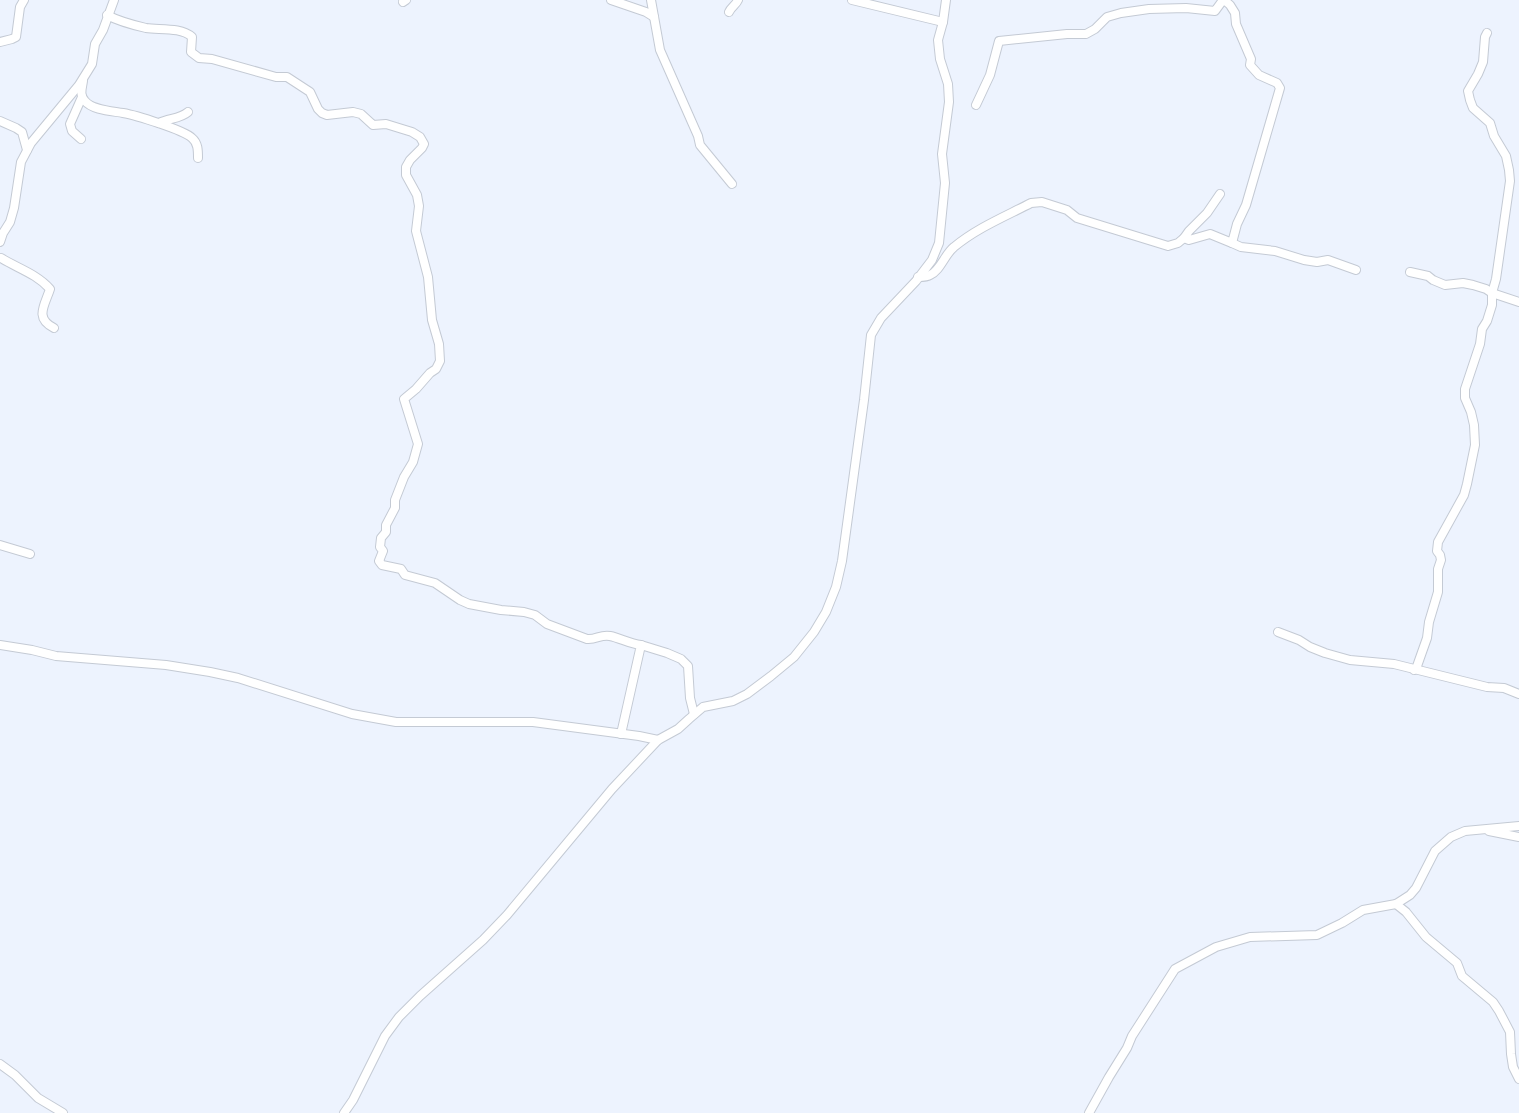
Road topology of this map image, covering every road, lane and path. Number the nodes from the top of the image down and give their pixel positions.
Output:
1 (24, 0) edge
2 (114, 0) edge
3 (611, 0) edge
4 (651, 0) edge
5 (738, 0) edge
6 (852, 0) edge
7 (946, 0) edge
8 (1223, 0) edge
9 (729, 12) dead end
10 (107, 15) junction
11 (654, 17) junction
12 (943, 22) junction
13 (1487, 33) dead end
14 (0, 42) edge
15 (84, 76) junction
16 (82, 97) junction
17 (976, 106) dead end
18 (188, 112) dead end
19 (0, 121) edge
20 (159, 123) junction
21 (81, 139) dead end
22 (27, 150) junction
23 (198, 158) dead end
24 (732, 184) dead end
25 (1220, 194) dead end
26 (1184, 238) junction
27 (0, 242) edge
28 (1232, 243) junction
29 (0, 259) edge
30 (1356, 270) dead end
31 (1410, 272) dead end
32 (918, 277) junction
33 (1492, 294) junction
34 (1519, 302) edge
35 (54, 328) dead end
36 (0, 545) edge
37 (30, 554) dead end
38 (1278, 632) dead end
39 (0, 645) edge
40 (641, 646) junction
41 (1414, 670) junction
42 (1519, 694) edge
43 (694, 714) junction
44 (621, 734) junction
45 (658, 740) junction
46 (1519, 826) edge
47 (1482, 829) junction
48 (1519, 837) edge
49 (1396, 904) junction
50 (0, 1064) edge
51 (1519, 1078) edge
52 (63, 1113) edge
53 (344, 1113) edge
54 (1089, 1113) edge

1 - 14 street
2 - 10 street
3 - 11 street
4 - 11 street
5 - 9 street
6 - 12 street
7 - 12 street
8 - 17 street
8 - 28 street
10 - 15 street
10 - 40 street
11 - 24 street
12 - 32 street
13 - 33 street
15 - 16 street
15 - 22 street
16 - 20 street
16 - 21 street
18 - 20 street
19 - 22 street
20 - 23 street
22 - 27 street
25 - 26 street
26 - 28 street
26 - 32 street
28 - 30 street
29 - 35 street
31 - 33 street
32 - 43 street
33 - 34 street
33 - 41 street
36 - 37 street
38 - 41 street
39 - 44 street
40 - 43 street
40 - 44 street
41 - 42 street
43 - 45 street
44 - 45 street
45 - 53 street
46 - 47 street
47 - 48 street
47 - 49 street
49 - 51 street
49 - 54 street
50 - 52 street

